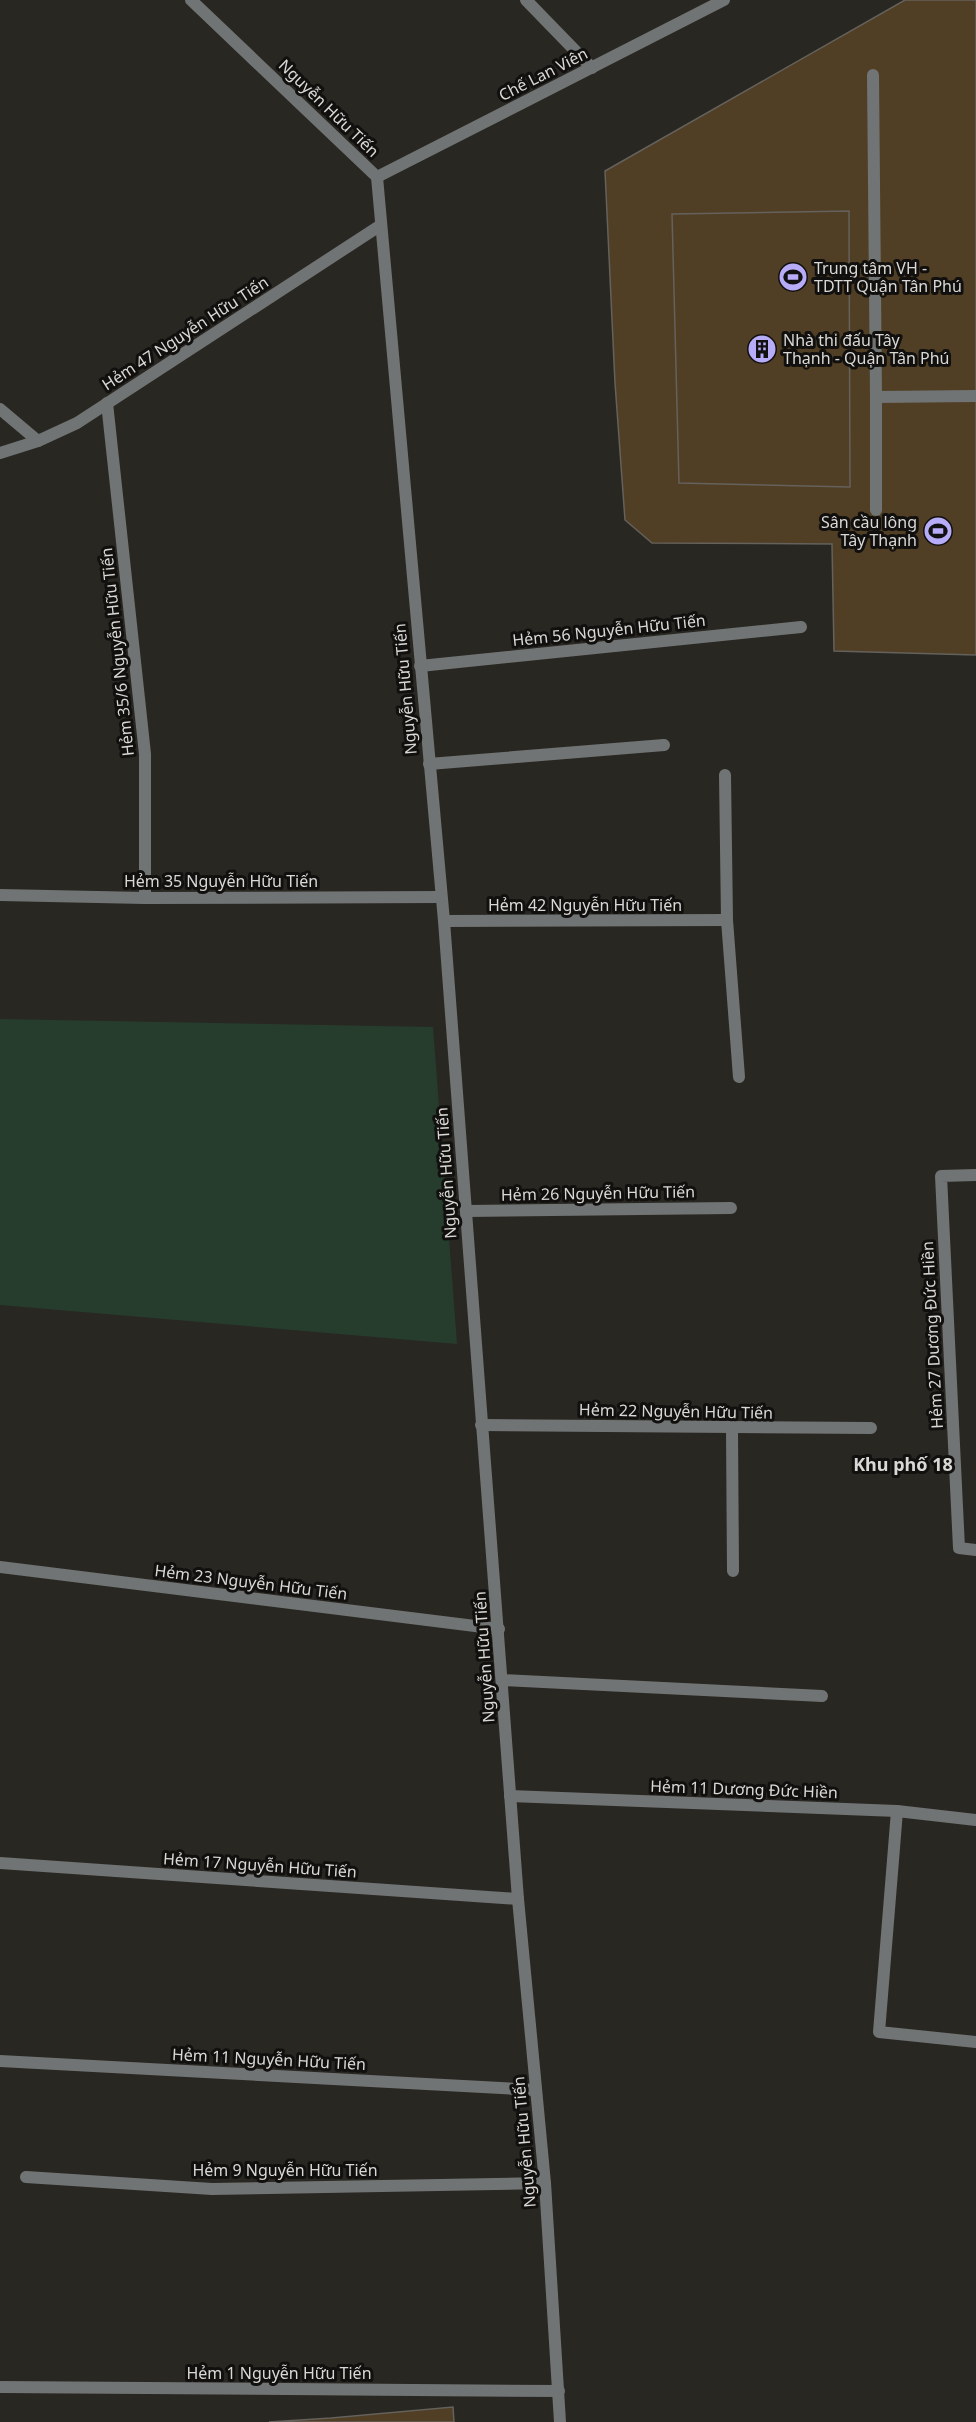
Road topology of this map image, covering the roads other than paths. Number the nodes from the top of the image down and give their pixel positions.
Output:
1 (191, 0) edge
2 (526, 0) edge
3 (724, 0) edge
4 (592, 68) junction
5 (873, 75) dead end
6 (377, 177) junction
7 (381, 225) junction
8 (976, 396) edge
9 (876, 397) junction
10 (108, 403) junction
11 (0, 409) edge
12 (39, 441) junction
13 (0, 453) edge
14 (876, 510) dead end
15 (801, 627) dead end
16 (420, 666) junction
17 (664, 745) dead end
18 (429, 764) junction
19 (725, 775) dead end
20 (0, 895) edge
21 (441, 897) junction
22 (145, 898) junction
23 (727, 920) junction
24 (444, 921) junction
25 (739, 1077) dead end
26 (976, 1174) edge
27 (731, 1208) dead end
28 (466, 1211) junction
29 (481, 1425) junction
30 (871, 1428) dead end
31 (732, 1429) junction
32 (976, 1550) edge
33 (0, 1567) edge
34 (733, 1571) dead end
35 (499, 1629) junction
36 (502, 1680) junction
37 (822, 1696) dead end
38 (510, 1796) junction
39 (897, 1811) junction
40 (976, 1820) edge
41 (0, 1863) edge
42 (518, 1899) junction
43 (976, 2042) edge
44 (0, 2061) edge
45 (536, 2090) junction
46 (26, 2177) dead end
47 (544, 2183) junction
48 (0, 2387) edge
49 (559, 2391) junction
50 (560, 2422) edge

1 - 6 street, Nguyễn Hữu Tiến
2 - 4 street
3 - 4 street, Chế Lan Viên
4 - 6 street, Chế Lan Viên
5 - 9 street
6 - 7 street, Nguyễn Hữu Tiến
7 - 10 street, Hẻm 47 Nguyễn Hữu Tiến
7 - 16 street, Nguyễn Hữu Tiến
8 - 9 street
9 - 14 street
10 - 12 street, Hẻm 47 Nguyễn Hữu Tiến
10 - 22 street, Hẻm 35/6 Nguyễn Hữu Tiến
11 - 12 street
12 - 13 street, Hẻm 47 Nguyễn Hữu Tiến
15 - 16 street, Hẻm 56 Nguyễn Hữu Tiến
16 - 18 street, Nguyễn Hữu Tiến
17 - 18 street
18 - 21 street, Nguyễn Hữu Tiến
19 - 23 street
20 - 22 street, Hẻm 35 Nguyễn Hữu Tiến
21 - 22 street, Hẻm 35 Nguyễn Hữu Tiến
21 - 24 street, Nguyễn Hữu Tiến
23 - 24 street, Hẻm 42 Nguyễn Hữu Tiến
23 - 25 street
24 - 28 street, Nguyễn Hữu Tiến
26 - 32 street, Hẻm 27 Dương Đức Hiền
27 - 28 street, Hẻm 26 Nguyễn Hữu Tiến
28 - 29 street, Nguyễn Hữu Tiến
29 - 31 street, Hẻm 22 Nguyễn Hữu Tiến
29 - 35 street, Nguyễn Hữu Tiến
30 - 31 street, Hẻm 22 Nguyễn Hữu Tiến
31 - 34 street
33 - 35 street, Hẻm 23 Nguyễn Hữu Tiến
35 - 36 street, Nguyễn Hữu Tiến
36 - 37 street
36 - 38 street, Nguyễn Hữu Tiến
38 - 39 street, Hẻm 11 Dương Đức Hiền
38 - 42 street, Nguyễn Hữu Tiến
39 - 40 street, Hẻm 11 Dương Đức Hiền
39 - 43 street
41 - 42 street, Hẻm 17 Nguyễn Hữu Tiến
42 - 45 street, Nguyễn Hữu Tiến
44 - 45 street, Hẻm 11 Nguyễn Hữu Tiến
45 - 47 street, Nguyễn Hữu Tiến
46 - 47 street, Hẻm 9 Nguyễn Hữu Tiến
47 - 49 street, Nguyễn Hữu Tiến
48 - 49 street, Hẻm 1 Nguyễn Hữu Tiến
49 - 50 street, Nguyễn Hữu Tiến

